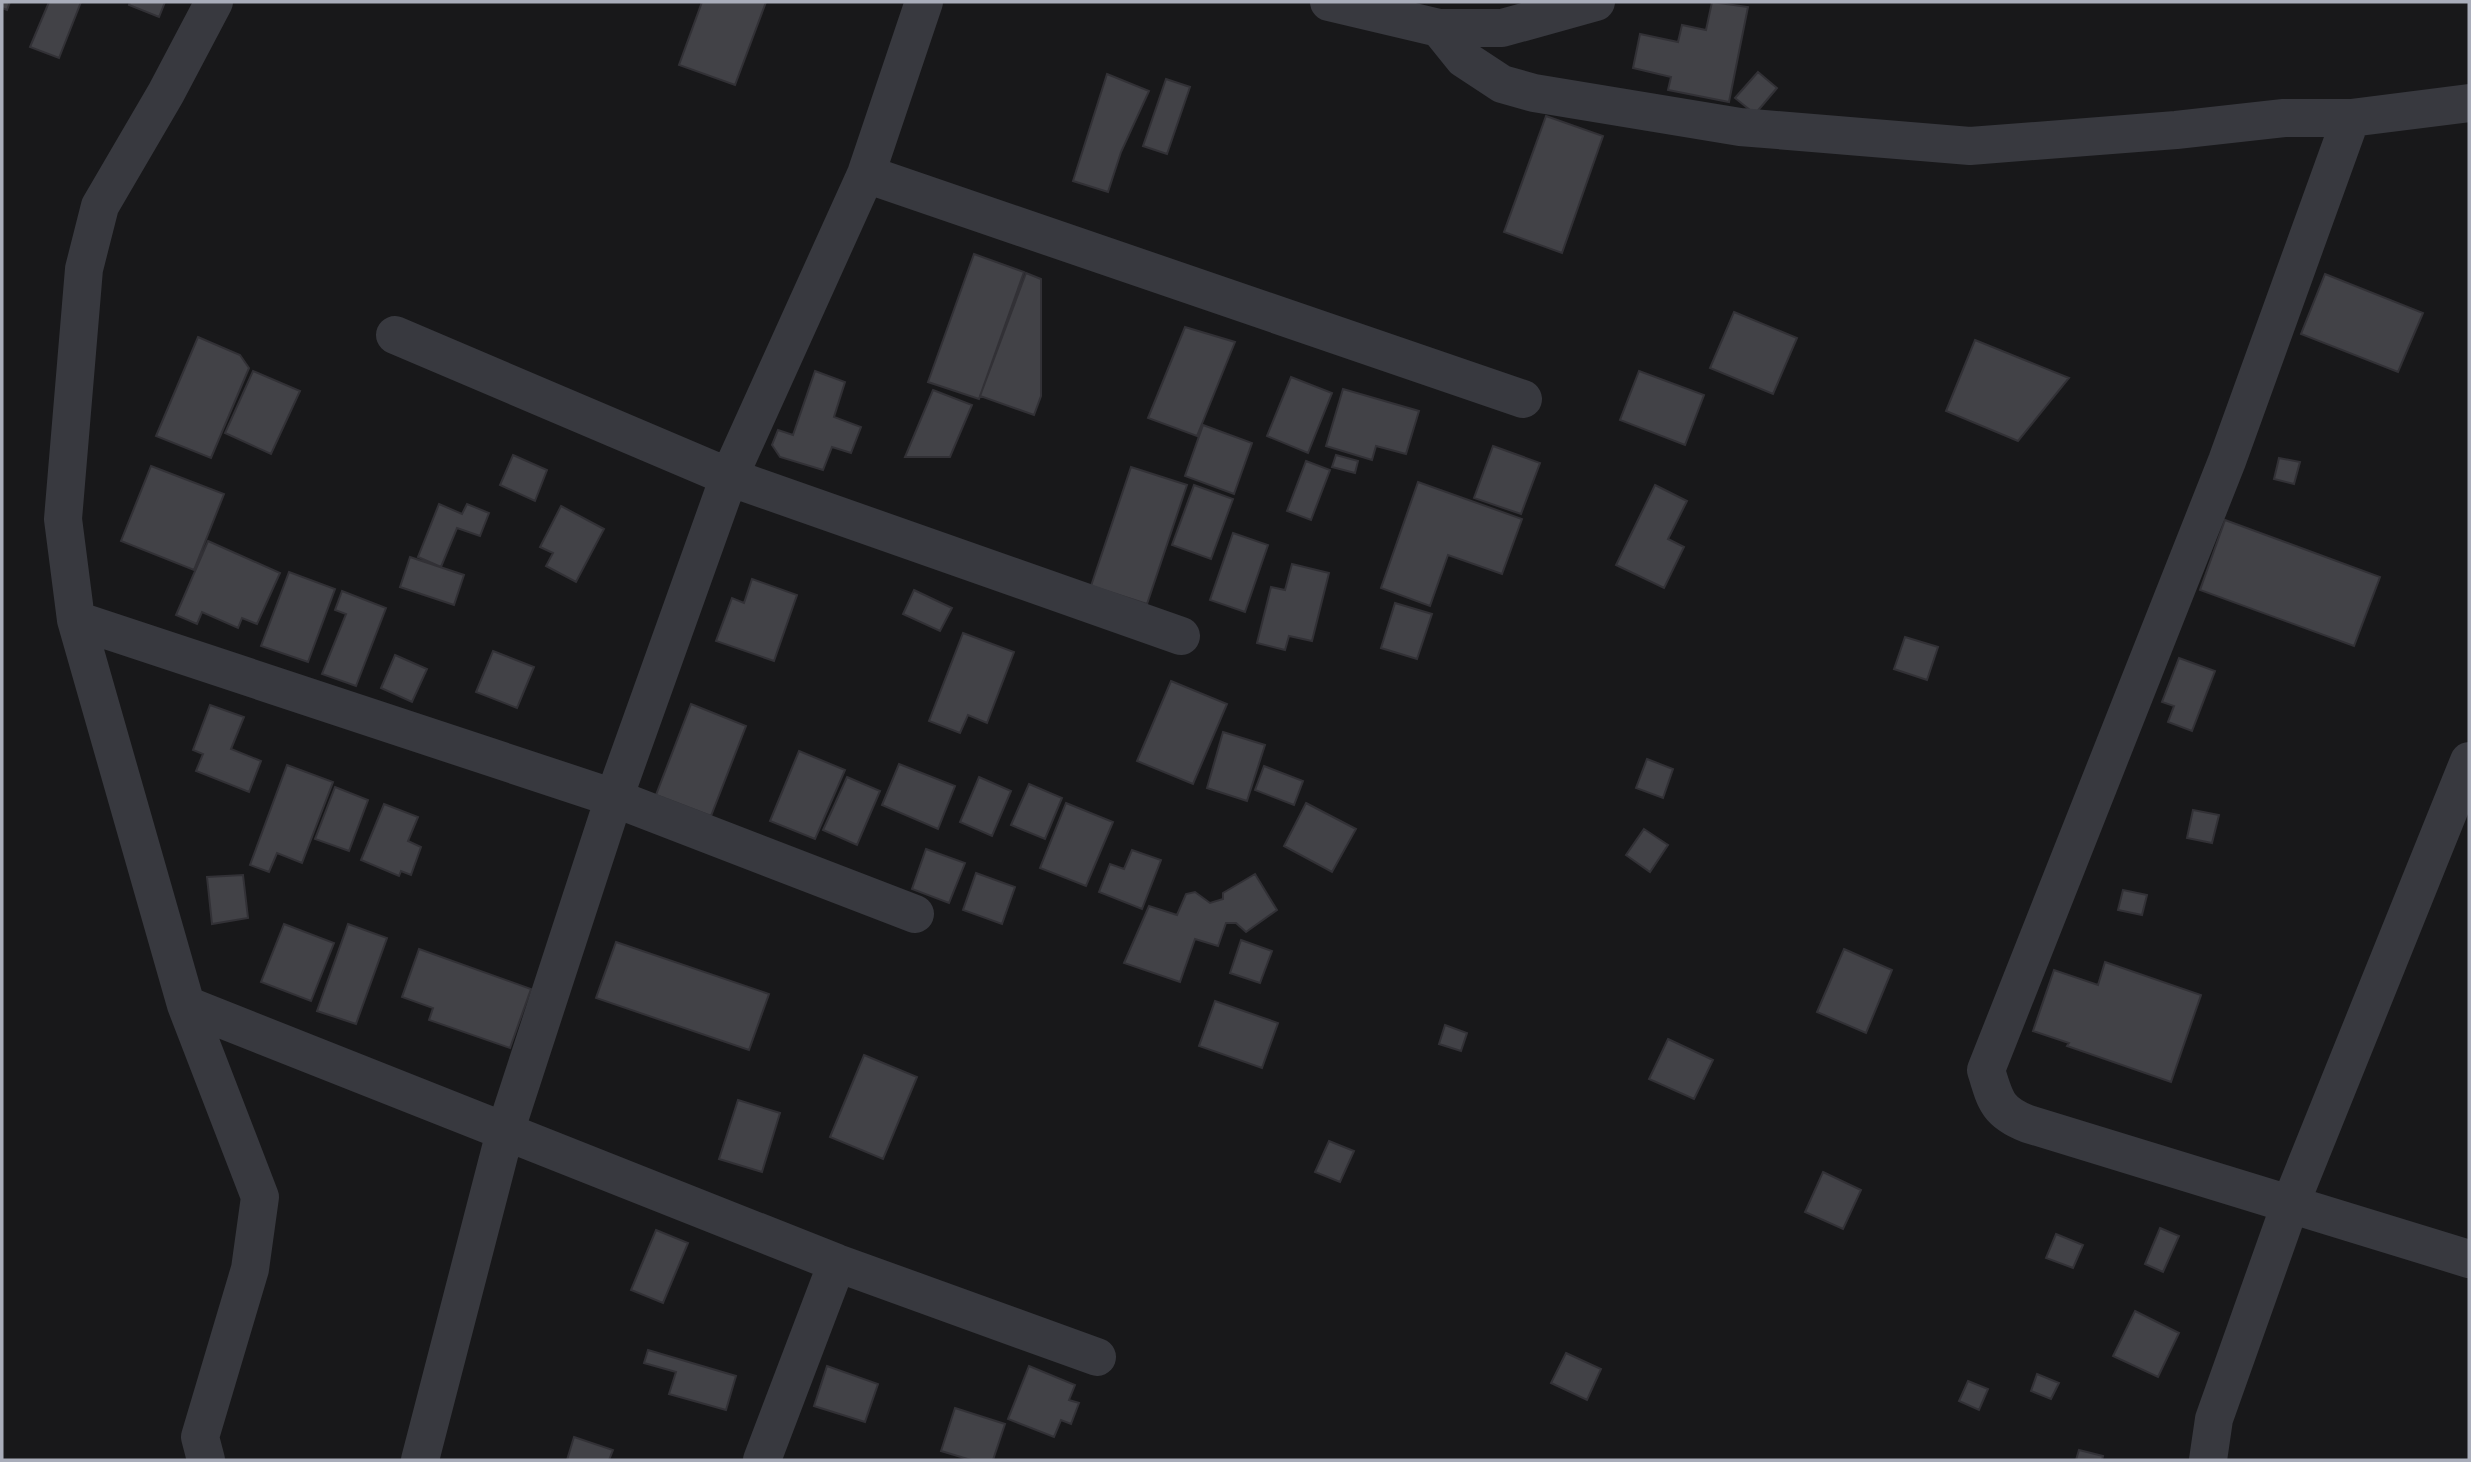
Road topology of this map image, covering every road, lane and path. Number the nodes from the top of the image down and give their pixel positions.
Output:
1 (214, 2) edge
2 (924, 2) edge
3 (1329, 2) edge
4 (1596, 2) edge
5 (1439, 28) junction
6 (2469, 103) edge
7 (2351, 117) junction
8 (866, 174) junction
9 (395, 335) dead end
10 (1522, 399) dead end
11 (729, 477) junction
12 (76, 620) junction
13 (1181, 636) dead end
14 (2469, 761) edge
15 (614, 798) junction
16 (915, 914) dead end
17 (186, 1005) junction
18 (505, 1132) junction
19 (2290, 1205) junction
20 (2461, 1252) edge
21 (837, 1263) junction
22 (1097, 1357) dead end
23 (206, 1460) edge
24 (420, 1460) edge
25 (762, 1460) edge
26 (2208, 1460) edge

1 - 12 street
2 - 8 street
3 - 5 street
4 - 5 street
5 - 7 street
6 - 7 street
7 - 19 street
8 - 10 street
8 - 11 street
9 - 11 street
11 - 13 street
11 - 15 street
12 - 15 street
12 - 17 street
14 - 19 street
15 - 16 street
15 - 18 street
17 - 18 street
17 - 23 street
18 - 21 street
18 - 24 street
19 - 20 street
19 - 26 street
21 - 22 street
21 - 25 street

